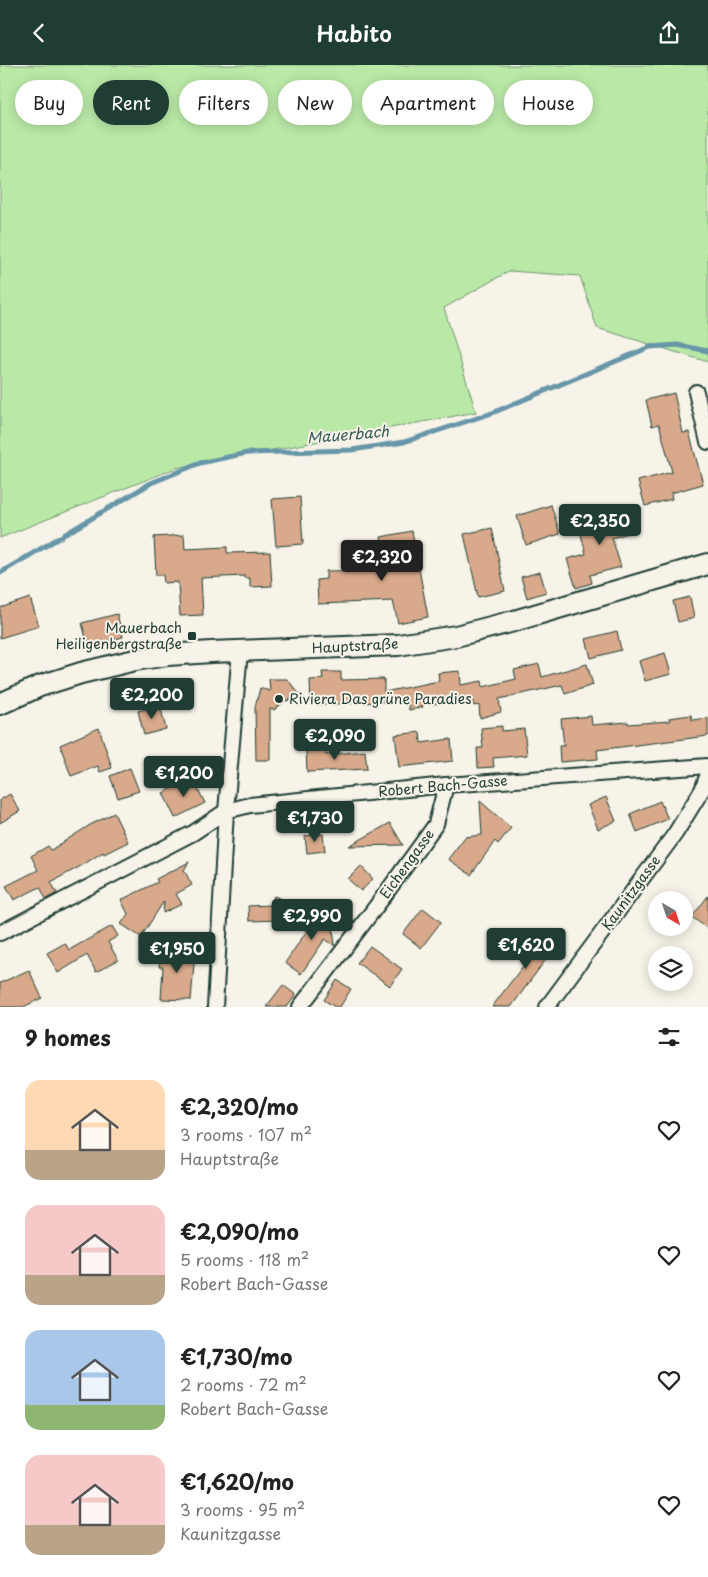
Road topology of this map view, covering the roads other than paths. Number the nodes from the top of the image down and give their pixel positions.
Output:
1 (696, 392) dead end
2 (708, 442) edge
3 (708, 564) edge
4 (240, 651) junction
5 (0, 704) edge
6 (708, 766) edge
7 (708, 774) edge
8 (446, 785) junction
9 (226, 811) junction
10 (0, 933) edge
11 (215, 1007) edge
12 (300, 1007) edge
13 (547, 1007) edge

1 - 2 street
3 - 4 main road, Hauptstraße
4 - 5 main road, Hauptstraße
4 - 9 street
6 - 8 street, Robert Bach-Gasse
7 - 13 street, Kaunitzgasse
8 - 9 street, Robert Bach-Gasse
8 - 12 street, Eichengasse
9 - 10 street, Robert Bach-Gasse
9 - 11 street

